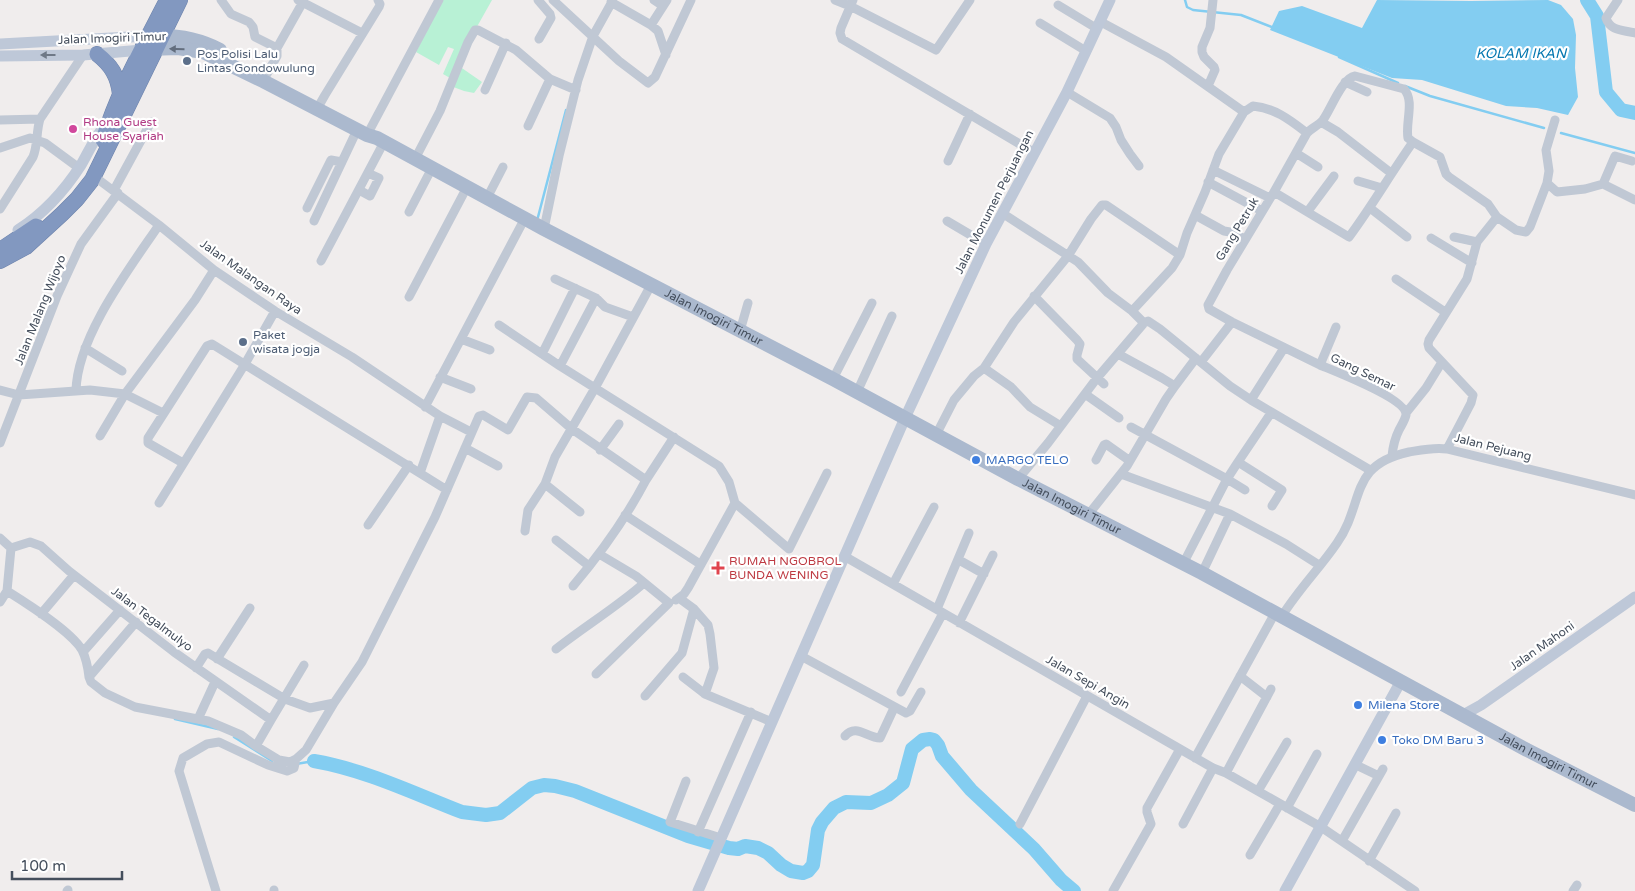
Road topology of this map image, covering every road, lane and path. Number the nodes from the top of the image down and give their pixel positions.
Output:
1 (167, 0) edge
2 (180, 0) edge
3 (221, 0) edge
4 (378, 0) edge
5 (439, 0) edge
6 (654, 0) edge
7 (691, 0) edge
8 (835, 0) edge
9 (970, 0) edge
10 (1110, 0) edge
11 (1618, 0) edge
12 (302, 1) edge
13 (612, 1) edge
14 (545, 2) edge
15 (665, 3) edge
16 (852, 3) edge
17 (1058, 5) dead end
18 (1213, 5) edge
19 (1040, 23) dead end
20 (651, 25) junction
21 (1098, 25) junction
22 (1635, 33) edge
23 (362, 34) junction
24 (592, 36) junction
25 (539, 40) dead end
26 (152, 42) junction
27 (506, 43) junction
28 (0, 44) edge
29 (277, 48) junction
30 (1086, 51) junction
31 (90, 55) junction
32 (666, 55) junction
33 (0, 56) edge
34 (265, 77) junction
35 (550, 79) junction
36 (1345, 82) junction
37 (1208, 86) junction
38 (485, 90) dead end
39 (576, 90) junction
40 (1067, 92) junction
41 (1367, 92) dead end
42 (128, 93) junction
43 (319, 106) junction
44 (1244, 112) junction
45 (970, 114) junction
46 (40, 119) junction
47 (0, 120) edge
48 (1555, 120) dead end
49 (109, 121) junction
50 (151, 122) dead end
51 (1321, 122) junction
52 (528, 126) dead end
53 (1307, 133) junction
54 (371, 135) junction
55 (35, 139) junction
56 (1413, 142) junction
57 (0, 148) edge
58 (1035, 153) junction
59 (1296, 153) junction
60 (415, 159) junction
61 (948, 161) dead end
62 (1632, 161) dead end
63 (342, 162) junction
64 (1139, 166) dead end
65 (502, 167) dead end
66 (79, 168) junction
67 (432, 168) junction
68 (1318, 168) dead end
69 (1213, 170) junction
70 (1391, 173) junction
71 (1334, 176) dead end
72 (99, 180) junction
73 (1358, 181) dead end
74 (1208, 182) junction
75 (1547, 182) junction
76 (1602, 184) junction
77 (467, 187) junction
78 (1382, 188) junction
79 (116, 192) junction
80 (1272, 195) junction
81 (487, 198) junction
82 (1635, 200) edge
83 (307, 208) dead end
84 (1370, 208) junction
85 (0, 209) edge
86 (1262, 211) junction
87 (1308, 211) junction
88 (409, 212) dead end
89 (1002, 213) junction
90 (1195, 215) junction
91 (1496, 217) junction
92 (314, 221) dead end
93 (947, 221) dead end
94 (533, 223) junction
95 (159, 225) junction
96 (1408, 237) dead end
97 (1454, 237) dead end
98 (1431, 238) dead end
99 (1245, 239) junction
100 (0, 242) edge
101 (1477, 242) junction
102 (986, 244) junction
103 (0, 250) edge
104 (1180, 255) junction
105 (1068, 256) junction
106 (0, 261) edge
107 (322, 261) dead end
108 (1472, 263) junction
109 (0, 269) edge
110 (214, 270) junction
111 (555, 278) dead end
112 (1396, 279) dead end
113 (651, 286) junction
114 (575, 288) junction
115 (1034, 296) junction
116 (409, 297) dead end
117 (596, 298) junction
118 (748, 303) dead end
119 (872, 303) dead end
120 (1132, 310) junction
121 (276, 311) junction
122 (1445, 312) junction
123 (892, 316) dead end
124 (633, 317) junction
125 (1144, 322) junction
126 (1232, 322) junction
127 (499, 325) dead end
128 (1336, 327) dead end
129 (740, 331) junction
130 (461, 339) junction
131 (85, 348) junction
132 (1284, 348) junction
133 (490, 350) dead end
134 (542, 354) junction
135 (1118, 354) junction
136 (1198, 360) junction
137 (1442, 362) junction
138 (245, 364) junction
139 (1320, 365) junction
140 (560, 366) junction
141 (984, 368) junction
142 (122, 371) dead end
143 (440, 377) junction
144 (833, 379) junction
145 (1100, 381) junction
146 (1175, 386) junction
147 (595, 388) junction
148 (471, 389) dead end
149 (0, 390) edge
150 (76, 391) junction
151 (857, 392) junction
152 (126, 394) junction
153 (1085, 394) junction
154 (19, 395) junction
155 (1251, 400) junction
156 (425, 407) junction
157 (1271, 413) junction
158 (1406, 413) junction
159 (163, 414) junction
160 (440, 416) junction
161 (905, 418) junction
162 (1119, 418) dead end
163 (619, 424) dead end
164 (1061, 426) junction
165 (1131, 427) dead end
166 (572, 429) junction
167 (472, 432) junction
168 (936, 435) junction
169 (1146, 435) junction
170 (100, 436) dead end
171 (674, 437) junction
172 (0, 442) edge
173 (465, 448) junction
174 (1447, 449) junction
175 (600, 450) junction
176 (1392, 456) junction
177 (1096, 460) dead end
178 (1130, 461) junction
179 (1238, 462) junction
180 (183, 463) junction
181 (409, 465) junction
182 (498, 466) dead end
183 (1370, 470) junction
184 (420, 472) junction
185 (827, 473) dead end
186 (1121, 474) junction
187 (1018, 479) junction
188 (1227, 479) junction
189 (646, 480) junction
190 (544, 484) junction
191 (447, 490) junction
192 (1245, 490) dead end
193 (1635, 495) edge
194 (734, 502) junction
195 (159, 503) dead end
196 (1212, 506) junction
197 (1272, 506) dead end
198 (934, 507) dead end
199 (580, 512) dead end
200 (1230, 514) junction
201 (626, 515) junction
202 (1088, 515) junction
203 (368, 525) dead end
204 (525, 531) dead end
205 (969, 533) dead end
206 (0, 538) edge
207 (556, 540) dead end
208 (11, 548) junction
209 (599, 554) junction
210 (993, 555) dead end
211 (844, 556) junction
212 (959, 560) junction
213 (700, 564) junction
214 (1183, 564) junction
215 (1319, 565) junction
216 (589, 566) junction
217 (984, 574) junction
218 (1202, 574) junction
219 (74, 575) junction
220 (644, 583) junction
221 (893, 584) junction
222 (573, 586) dead end
223 (4, 596) edge
224 (1635, 597) edge
225 (679, 598) junction
226 (669, 603) junction
227 (250, 608) dead end
228 (694, 609) junction
229 (120, 610) junction
230 (940, 611) junction
231 (41, 614) junction
232 (1278, 615) junction
233 (136, 622) junction
234 (959, 622) junction
235 (556, 649) dead end
236 (83, 652) junction
237 (801, 656) junction
238 (217, 659) junction
239 (304, 665) dead end
240 (196, 668) junction
241 (596, 674) dead end
242 (1240, 676) junction
243 (89, 677) junction
244 (682, 677) dead end
245 (1401, 681) junction
246 (215, 682) junction
247 (901, 692) dead end
248 (921, 692) dead end
249 (705, 694) junction
250 (645, 696) dead end
251 (1087, 696) junction
252 (285, 699) junction
253 (334, 704) junction
254 (894, 708) junction
255 (751, 712) junction
256 (1462, 715) junction
257 (198, 718) junction
258 (271, 720) junction
259 (772, 722) junction
260 (845, 736) dead end
261 (1287, 742) dead end
262 (256, 746) junction
263 (1180, 749) junction
264 (1317, 754) dead end
265 (1195, 758) junction
266 (296, 762) junction
267 (1356, 765) junction
268 (1213, 768) junction
269 (1226, 773) junction
270 (686, 781) dead end
271 (1258, 791) junction
272 (1635, 805) edge
273 (1284, 806) junction
274 (1396, 813) dead end
275 (1020, 824) dead end
276 (1183, 824) dead end
277 (1321, 827) junction
278 (700, 832) junction
279 (720, 838) junction
280 (1342, 841) junction
281 (1250, 855) dead end
282 (1369, 861) junction
283 (216, 891) edge
284 (698, 891) edge
285 (1112, 891) edge
286 (1285, 891) edge
287 (1415, 891) edge

1 - 26 highway
2 - 26 highway
3 - 29 street
4 - 23 street
5 - 54 street
6 - 15 street
7 - 32 street
8 - 16 street
9 - 16 street
10 - 21 street, Jalan Monumen Perjuangan
11 - 22 street
12 - 23 street
12 - 29 street
13 - 20 street
13 - 24 street
14 - 24 street
14 - 25 street
15 - 20 street
16 - 45 street
17 - 21 street
18 - 37 street
19 - 30 street
20 - 32 street
21 - 30 street, Jalan Monumen Perjuangan
21 - 37 street
23 - 43 street
24 - 32 street
24 - 39 street
26 - 28 street, Jalan Imogiri Timur
26 - 31 street, Jalan Imogiri Timur
26 - 34 main road, Jalan Imogiri Timur
26 - 42 highway
27 - 35 street
27 - 38 street
27 - 60 street
29 - 34 street
30 - 40 street, Jalan Monumen Perjuangan
31 -> 33 street, Jalan Imogiri Timur
31 - 42 highway
31 - 46 street
34 - 43 main road, Jalan Imogiri Timur
35 - 39 street
35 - 52 street
36 - 41 street
36 - 51 street
36 - 56 street
37 - 44 street
39 - 94 street
40 - 58 street, Jalan Monumen Perjuangan
40 - 64 street
42 - 49 highway
42 - 72 street
42 - 106 highway
43 - 54 main road, Jalan Imogiri Timur
44 - 53 street
44 - 69 street
45 - 58 street
45 - 61 street
46 - 47 street
46 - 55 street
48 - 75 street
49 - 66 street
49 - 103 highway
50 - 79 street, Jalan Malang Wijoyo
51 - 53 street
51 - 70 street
53 - 59 street
54 - 60 main road, Jalan Imogiri Timur
54 - 63 street
54 - 107 street
55 - 57 street
55 - 66 street
55 - 85 street
56 - 70 street, Gang Petruk
56 - 91 street
58 - 89 street, Jalan Monumen Perjuangan
59 - 68 street
59 - 80 street
60 - 67 main road, Jalan Imogiri Timur
62 - 76 street
63 - 83 street
63 - 92 street
65 - 81 street
66 - 100 street
67 - 77 main road, Jalan Imogiri Timur
67 - 88 street
69 - 74 street
69 - 80 street
70 - 78 street, Gang Petruk
71 - 87 street
72 - 79 street, Jalan Malangan Raya
72 - 109 street
73 - 78 street
74 - 86 street
74 - 90 street
75 - 76 street
75 - 91 street
76 - 82 street
77 - 81 main road, Jalan Imogiri Timur
77 - 116 street
78 - 84 street, Gang Petruk
79 - 95 street, Jalan Malangan Raya
79 - 154 street, Jalan Malang Wijoyo
80 - 86 street, Gang Petruk
80 - 87 street, Gang Petruk
81 - 94 main road, Jalan Imogiri Timur
84 - 87 street, Gang Petruk
84 - 96 street
86 - 99 street, Gang Petruk
89 - 102 street, Jalan Monumen Perjuangan
89 - 105 street
90 - 99 street
90 - 104 street
91 - 101 street
93 - 102 street
94 - 113 main road, Jalan Imogiri Timur
94 - 130 street
95 - 110 street, Jalan Malangan Raya
95 - 131 street
97 - 101 street
98 - 108 street
99 - 126 street, Gang Petruk
101 - 108 street
102 - 161 street, Jalan Monumen Perjuangan
104 - 105 street
104 - 120 street
105 - 115 street
105 - 120 street
108 - 122 street
110 - 121 street, Jalan Malangan Raya
110 - 152 street
111 - 114 street
112 - 122 street
113 - 124 street
113 - 129 main road, Jalan Imogiri Timur
114 - 117 street
114 - 134 street
115 - 141 street
115 - 145 street
117 - 124 street
117 - 140 street
118 - 129 street
119 - 144 street
120 - 125 street
121 - 138 street
121 - 156 street, Jalan Malangan Raya
122 - 137 street
123 - 151 street
124 - 147 street
125 - 135 street
125 - 136 street
126 - 132 street, Gang Petruk
126 - 136 street
127 - 134 street
128 - 139 street
129 - 144 main road, Jalan Imogiri Timur
130 - 133 street
130 - 143 street
131 - 142 street
131 - 150 street
132 - 139 street, Gang Petruk
132 - 155 street
134 - 140 street
135 - 145 street
135 - 146 street
136 - 146 street
136 - 155 street
137 - 158 street
137 - 174 street
138 - 159 street
138 - 180 street
138 - 181 street
139 - 158 street, Gang Semar
140 - 147 street
141 - 164 street
141 - 168 street
143 - 148 street
143 - 156 street
144 - 151 main road, Jalan Imogiri Timur
145 - 153 street
146 - 169 street
147 - 166 street
147 - 171 street
149 - 154 street
150 - 152 street
150 - 154 street
151 - 161 main road, Jalan Imogiri Timur
152 - 159 street
152 - 170 street
153 - 162 street
153 - 164 street
154 - 172 street, Jalan Malang Wijoyo
155 - 157 street
156 - 160 street, Jalan Malangan Raya
157 - 179 street
157 - 183 street
158 - 176 street
159 - 180 street
160 - 167 street, Jalan Malangan Raya
160 - 184 street
161 - 168 main road, Jalan Imogiri Timur
161 - 211 street, Jalan Monumen Perjuangan
163 - 175 street
164 - 187 street
165 - 169 street
166 - 167 street
166 - 175 street
166 - 190 street
167 - 173 street
168 - 187 main road, Jalan Imogiri Timur
169 - 178 street
169 - 188 street
171 - 189 street
171 - 194 street
173 - 182 street
173 - 191 street
174 - 176 street, Jalan Pejuang
174 - 193 street, Jalan Pejuang
175 - 189 street
176 - 183 street, Jalan Pejuang
177 - 178 street
178 - 186 street
179 - 188 street
179 - 197 street
180 - 195 street
181 - 184 street
181 - 203 street
183 - 215 street
184 - 191 street
185 - 194 street
186 - 196 street
186 - 202 street
187 - 202 main road, Jalan Imogiri Timur
188 - 192 street
188 - 196 street
189 - 201 street
190 - 199 street
190 - 204 street
191 - 253 street
194 - 213 street
196 - 200 street
196 - 214 street
198 - 221 street
200 - 215 street
200 - 218 street
201 - 209 street
201 - 213 street
202 - 214 main road, Jalan Imogiri Timur
205 - 212 street
206 - 208 street
207 - 216 street
208 - 219 street, Jalan Tegalmulyo
208 - 223 street
209 - 216 street
209 - 220 street
210 - 217 street
211 - 221 street, Jalan Sepi Angin
211 - 237 street, Jalan Monumen Perjuangan
212 - 217 street
212 - 230 street
213 - 225 street
214 - 218 main road, Jalan Imogiri Timur
215 - 232 street
216 - 222 street
217 - 234 street
218 - 232 main road, Jalan Imogiri Timur
219 - 229 street, Jalan Tegalmulyo
219 - 231 street
220 - 226 street
220 - 235 street
221 - 230 street, Jalan Sepi Angin
223 - 231 street
224 - 256 street, Jalan Mahoni
225 - 226 street
225 - 228 street
226 - 241 street
227 - 238 street
228 - 249 street
228 - 250 street
229 - 233 street, Jalan Tegalmulyo
229 - 236 street
230 - 234 street, Jalan Sepi Angin
230 - 247 street
231 - 236 street
232 - 242 street
232 - 245 main road, Jalan Imogiri Timur
233 - 240 street, Jalan Tegalmulyo
233 - 243 street
234 - 251 street, Jalan Sepi Angin
236 - 243 street
237 - 254 street
237 - 259 street, Jalan Monumen Perjuangan
238 - 240 street, Jalan Tegalmulyo
238 - 252 street
239 - 252 street
240 - 246 street
242 - 265 street
242 - 269 street
243 - 257 street
244 - 249 street
245 - 256 main road, Jalan Imogiri Timur
245 - 267 street
246 - 257 street
246 - 258 street
248 - 254 street
249 - 255 street
251 - 263 street, Jalan Sepi Angin
251 - 275 street
252 - 253 street
252 - 258 street
253 - 266 street
254 - 260 street
255 - 259 street
255 - 278 street
256 - 272 main road, Jalan Imogiri Timur
257 - 262 street
258 - 262 street
259 - 279 street, Jalan Monumen Perjuangan
261 - 271 street
262 - 266 street
263 - 265 street, Jalan Sepi Angin
263 - 285 street
264 - 273 street
265 - 268 street, Jalan Sepi Angin
266 - 283 street
267 - 277 street
267 - 280 street
268 - 269 street, Jalan Sepi Angin
268 - 276 street
269 - 271 street, Jalan Sepi Angin
270 - 278 street
271 - 273 street, Jalan Sepi Angin
273 - 277 street, Jalan Sepi Angin
273 - 281 street
274 - 282 street
277 - 280 street, Jalan Sepi Angin
277 - 286 street
278 - 279 street
279 - 284 street, Jalan Monumen Perjuangan
280 - 282 street, Jalan Sepi Angin
282 - 287 street, Jalan Sepi Angin

